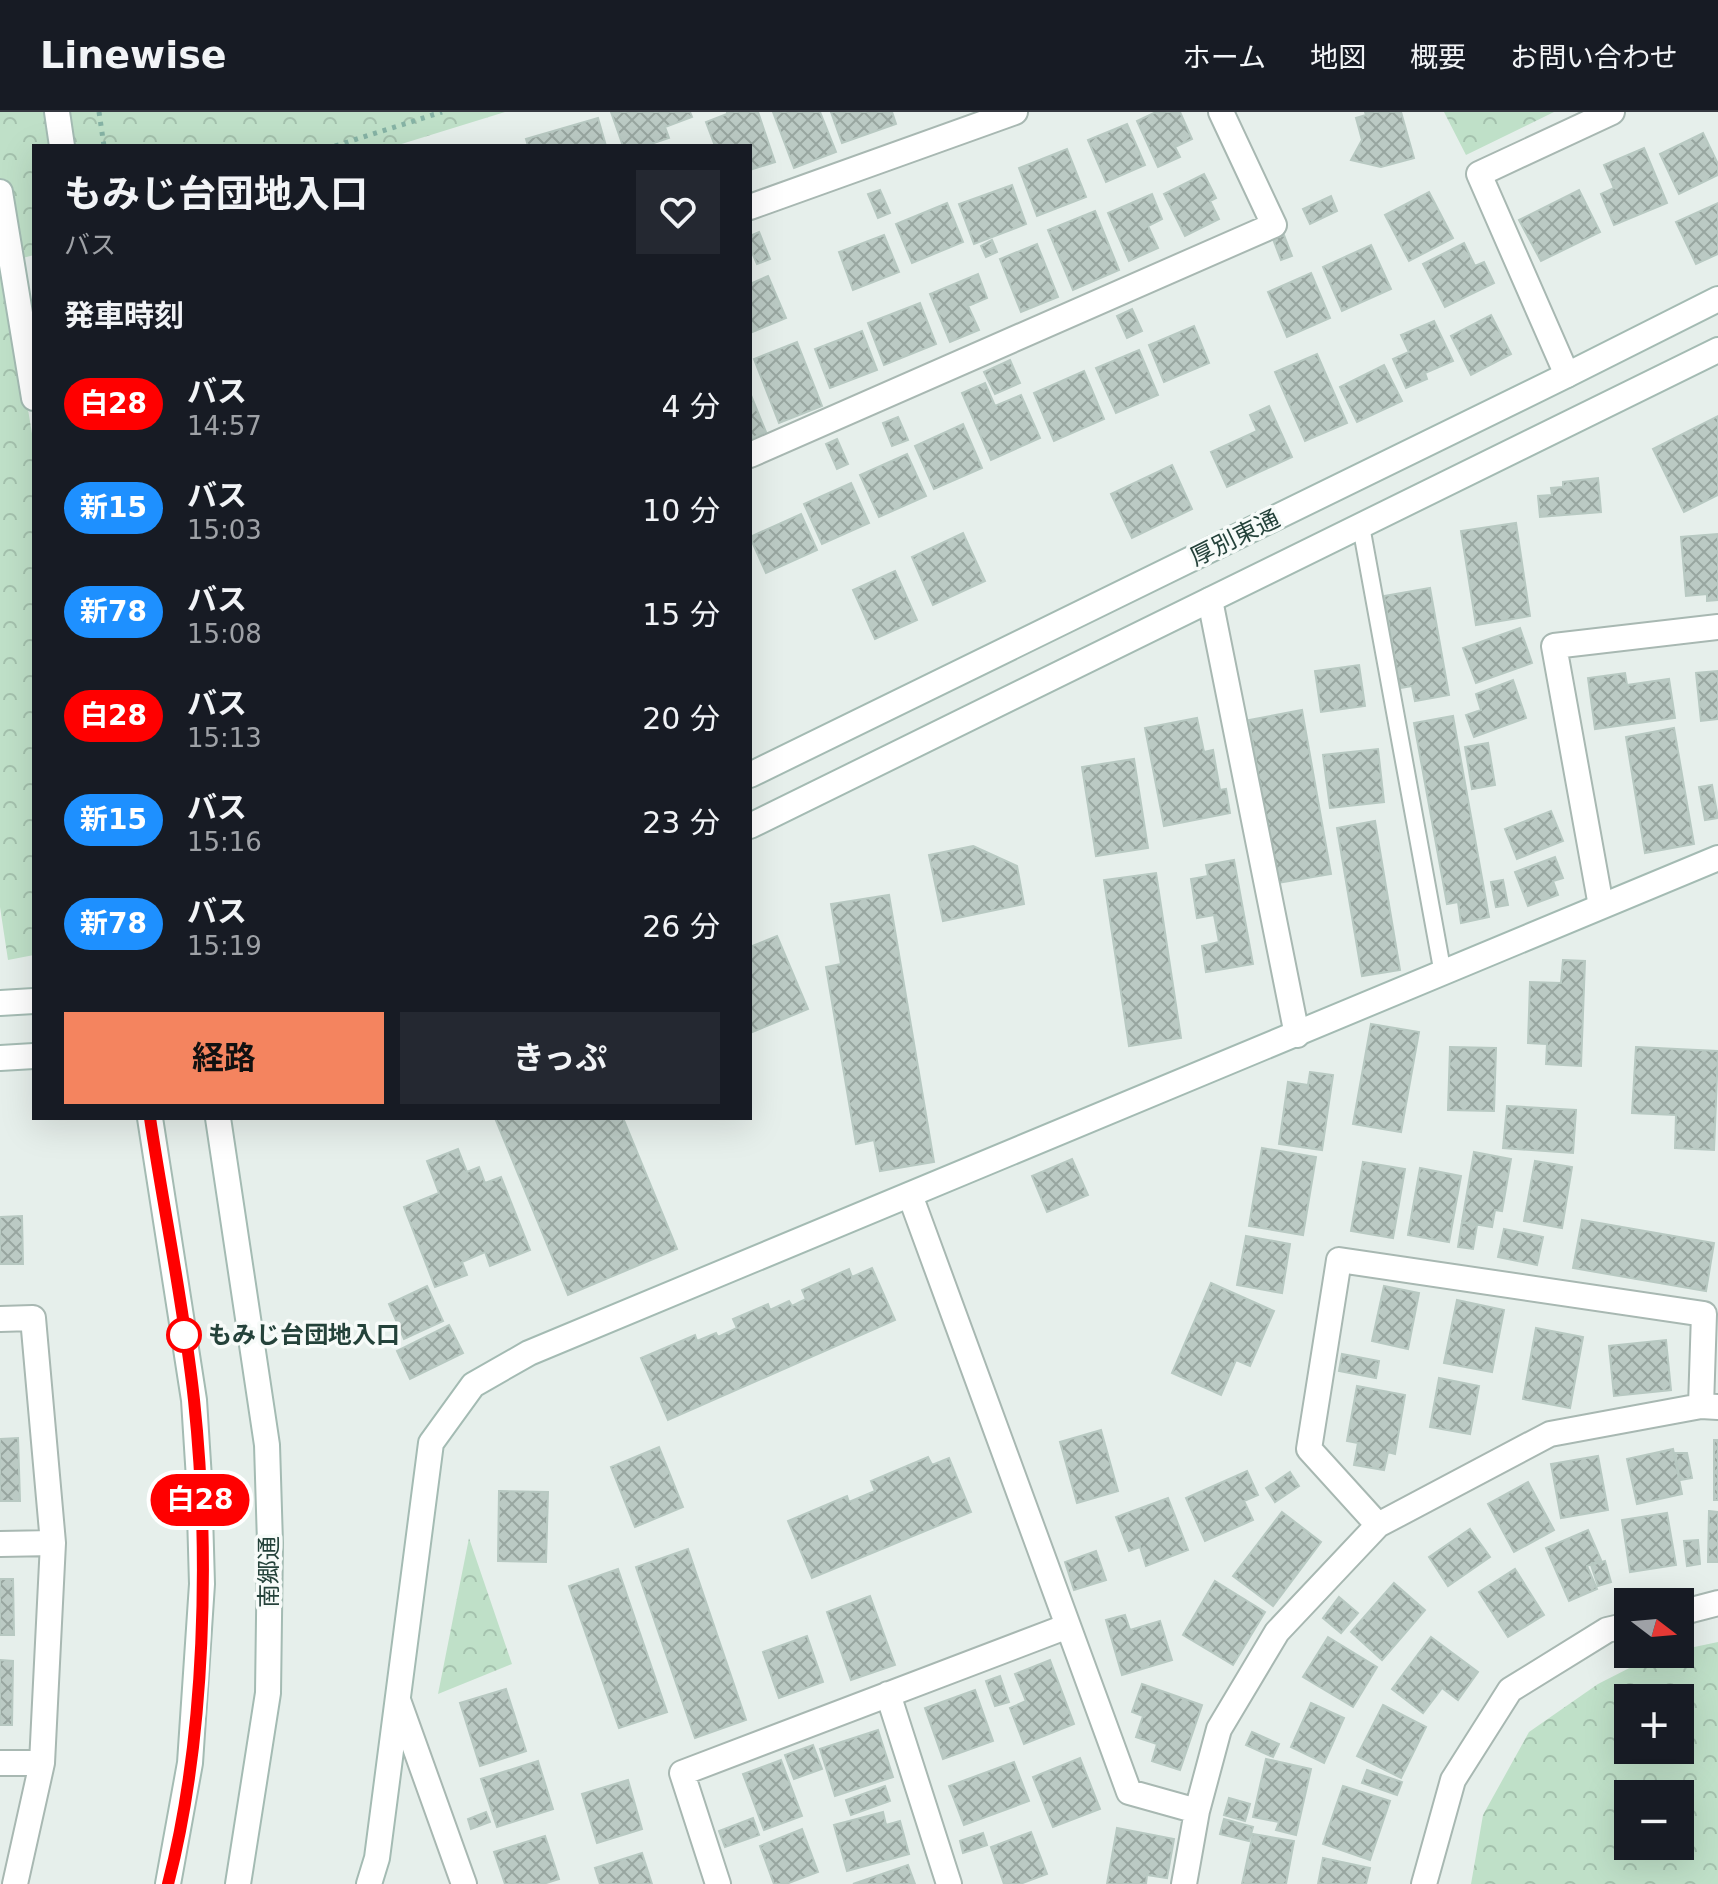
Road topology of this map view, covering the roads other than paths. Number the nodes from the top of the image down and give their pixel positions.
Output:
1 (57, 112) edge
2 (1015, 112) edge
3 (1221, 112) edge
4 (1612, 112) edge
5 (62, 144) edge
6 (0, 192) edge
7 (752, 206) edge
8 (1718, 299) edge
9 (1718, 350) edge
10 (1567, 375) junction
11 (32, 386) edge
12 (752, 454) edge
13 (1361, 526) junction
14 (1210, 600) junction
15 (1718, 627) edge
16 (752, 774) edge
17 (752, 825) edge
18 (1718, 858) edge
19 (1601, 906) junction
20 (1443, 974) junction
21 (32, 1001) edge
22 (0, 1003) edge
23 (1297, 1035) junction
24 (32, 1056) edge
25 (0, 1058) edge
26 (150, 1120) edge
27 (218, 1120) edge
28 (910, 1195) junction
29 (0, 1319) edge
30 (1709, 1406) edge
31 (1378, 1525) junction
32 (53, 1543) junction
33 (0, 1544) edge
34 (1718, 1603) edge
35 (1694, 1609) edge
36 (1068, 1626) junction
37 (1614, 1628) edge
38 (888, 1694) junction
39 (398, 1700) junction
40 (0, 1763) edge
41 (42, 1763) junction
42 (1197, 1811) junction
43 (15, 1884) edge
44 (168, 1884) edge
45 (238, 1884) edge
46 (369, 1884) edge
47 (464, 1884) edge
48 (718, 1884) edge
49 (949, 1884) edge
50 (1184, 1884) edge
51 (1424, 1884) edge

1 - 5 street
2 - 7 street
3 - 12 street
4 - 10 street
6 - 11 street
8 - 10 street, 厚別東通
9 - 13 street, 厚別東通
10 - 16 street, 厚別東通
13 - 14 street, 厚別東通
13 - 20 lane
14 - 17 street, 厚別東通
14 - 23 street
15 - 19 street
18 - 19 street
19 - 20 street
20 - 23 street
21 - 22 street
23 - 28 street
24 - 25 street
26 - 44 street
27 - 45 street, 南郷通
28 - 36 street
28 - 39 street
29 - 32 street
30 - 31 street
30 - 31 street
31 - 42 street
32 - 33 street
32 - 41 street
34 - 35 street
36 - 38 street
36 - 42 street
37 - 51 street
38 - 48 street
38 - 49 street
39 - 46 street
39 - 47 street
40 - 41 street
41 - 43 street
42 - 50 street

